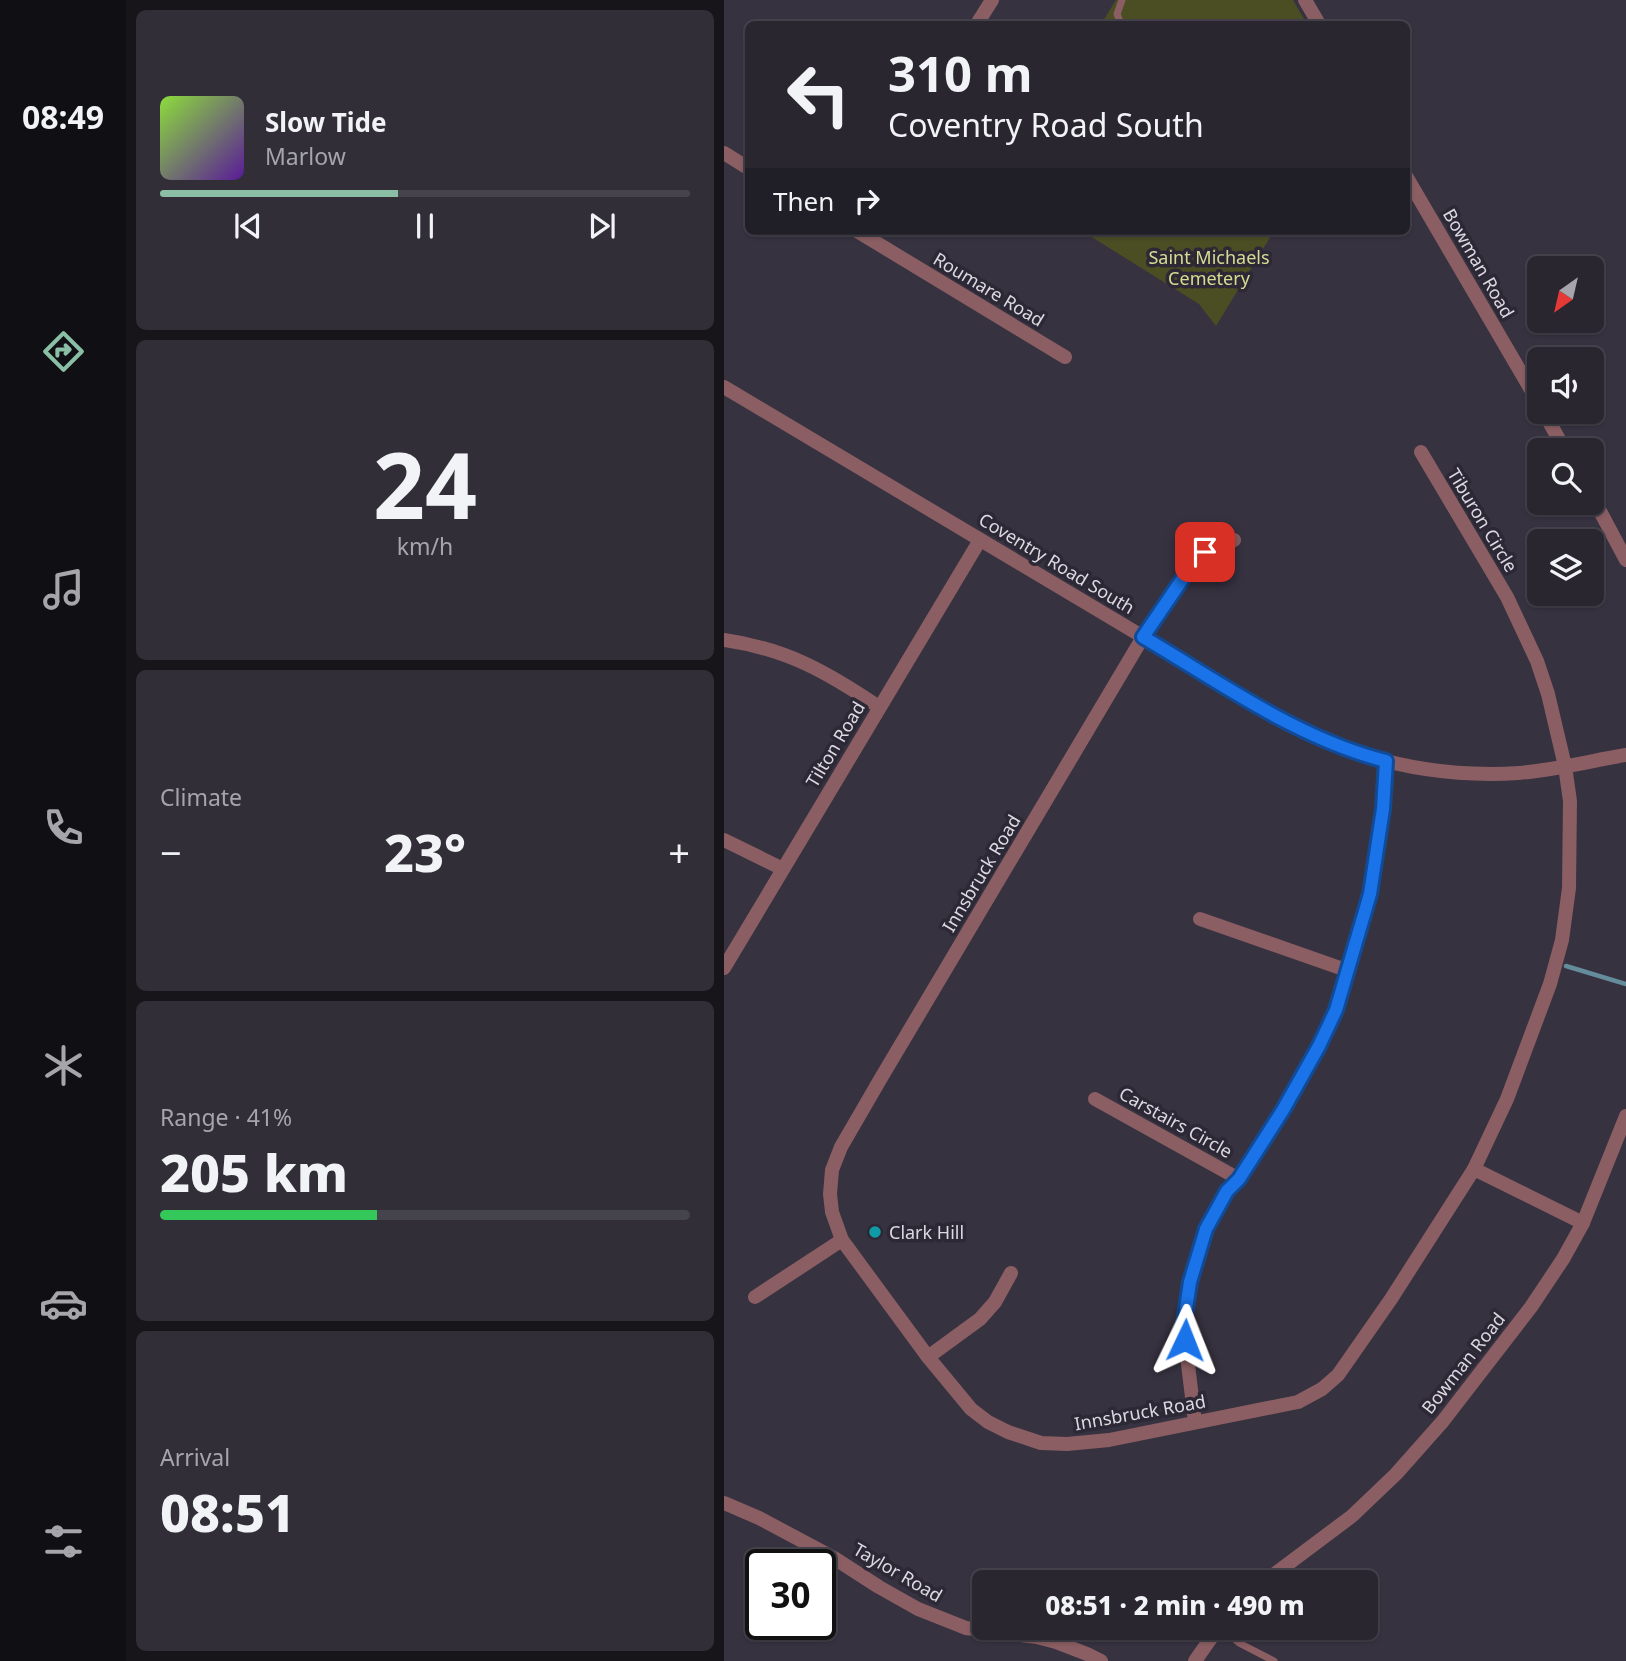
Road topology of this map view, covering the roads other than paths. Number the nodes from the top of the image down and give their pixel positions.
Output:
1 (992, 0) edge
2 (1122, 0) edge
3 (1305, 0) edge
4 (979, 21) edge
5 (1120, 21) edge
6 (1317, 21) edge
7 (724, 153) edge
8 (745, 166) edge
9 (1410, 183) edge
10 (864, 235) edge
11 (1065, 357) dead end
12 (1527, 383) edge
13 (724, 387) edge
14 (1421, 452) dead end
15 (1602, 515) edge
16 (980, 540) junction
17 (1234, 540) dead end
18 (1625, 560) edge
19 (1143, 637) junction
20 (724, 640) edge
21 (879, 707) junction
22 (1625, 755) edge
23 (1386, 761) junction
24 (1565, 766) junction
25 (724, 840) edge
26 (783, 869) junction
27 (1200, 919) dead end
28 (724, 968) edge
29 (1346, 970) junction
30 (1095, 1099) dead end
31 (1625, 1116) edge
32 (1474, 1169) junction
33 (1239, 1179) junction
34 (1583, 1223) junction
35 (842, 1240) junction
36 (1011, 1273) dead end
37 (755, 1297) dead end
38 (928, 1357) junction
39 (1195, 1422) junction
40 (724, 1503) edge
41 (1280, 1570) edge
42 (1211, 1640) edge
43 (1235, 1640) edge
44 (1101, 1661) edge
45 (1195, 1661) edge
46 (1274, 1661) edge

1 - 4 street
2 - 5 lane
3 - 6 street
7 - 8 street
9 - 12 street, Bowman Road
10 - 11 street, Roumare Road
13 - 16 street, Coventry Road South
14 - 24 street, Tiburon Circle
15 - 18 street
16 - 19 street, Coventry Road South
16 - 21 street, Tilton Road
17 - 19 street, Innsbruck Road
19 - 23 street, Coventry Road South
19 - 35 street, Innsbruck Road
20 - 21 street
21 - 26 street, Tilton Road
22 - 24 street, Coventry Road South
23 - 24 street, Coventry Road South
23 - 29 street
24 - 32 street, Innsbruck Road
25 - 26 street
26 - 28 street, Tilton Road
27 - 29 street
29 - 33 street
30 - 33 street, Carstairs Circle
31 - 34 street, Bowman Road
32 - 34 street
32 - 39 street, Innsbruck Road
33 - 39 street
34 - 41 street, Bowman Road
35 - 37 street
35 - 38 street, Innsbruck Road
36 - 38 street
38 - 39 street, Innsbruck Road
40 - 44 street, Taylor Road
42 - 45 street
43 - 46 lane

